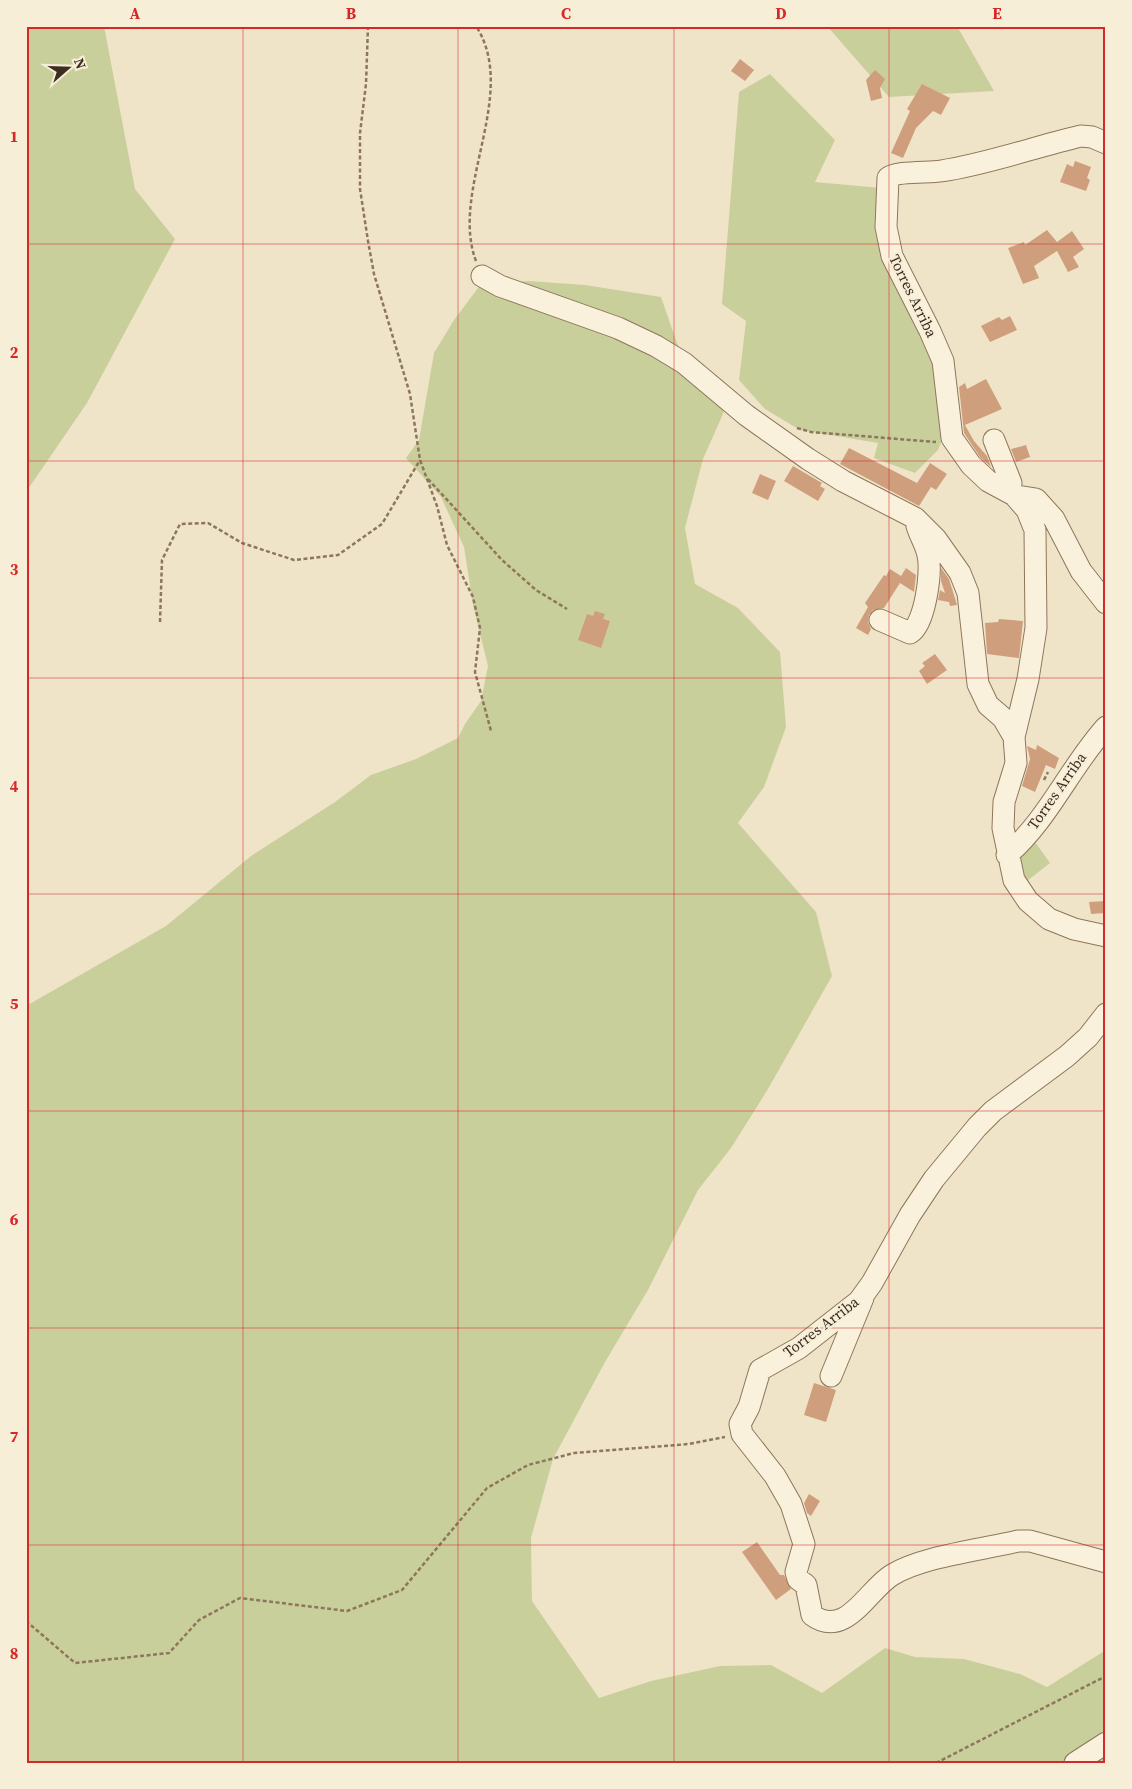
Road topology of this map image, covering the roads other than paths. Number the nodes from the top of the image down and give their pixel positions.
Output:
1 (1106, 143) edge
2 (482, 276) road end
3 (994, 440) dead end
4 (1011, 494) junction
5 (915, 518) junction
6 (1106, 603) edge
7 (880, 620) dead end
8 (1106, 727) edge
9 (1014, 737) junction
10 (1007, 855) junction
11 (1106, 936) edge
12 (1106, 1014) edge
13 (864, 1293) junction
14 (831, 1376) dead end
15 (1106, 1562) edge
16 (1106, 1744) edge
17 (1076, 1763) edge

1 - 4 street, Torres Arriba
2 - 5 street, Torres Arriba
3 - 4 street
4 - 6 street, Torres Arriba
4 - 9 street, Torres Arriba
5 - 7 street
5 - 9 street, Torres Arriba
8 - 10 street, Torres Arriba
9 - 10 street, Torres Arriba
10 - 11 street, Torres Arriba
12 - 13 street, Torres Arriba
13 - 14 street
13 - 15 street, Torres Arriba
16 - 17 street

